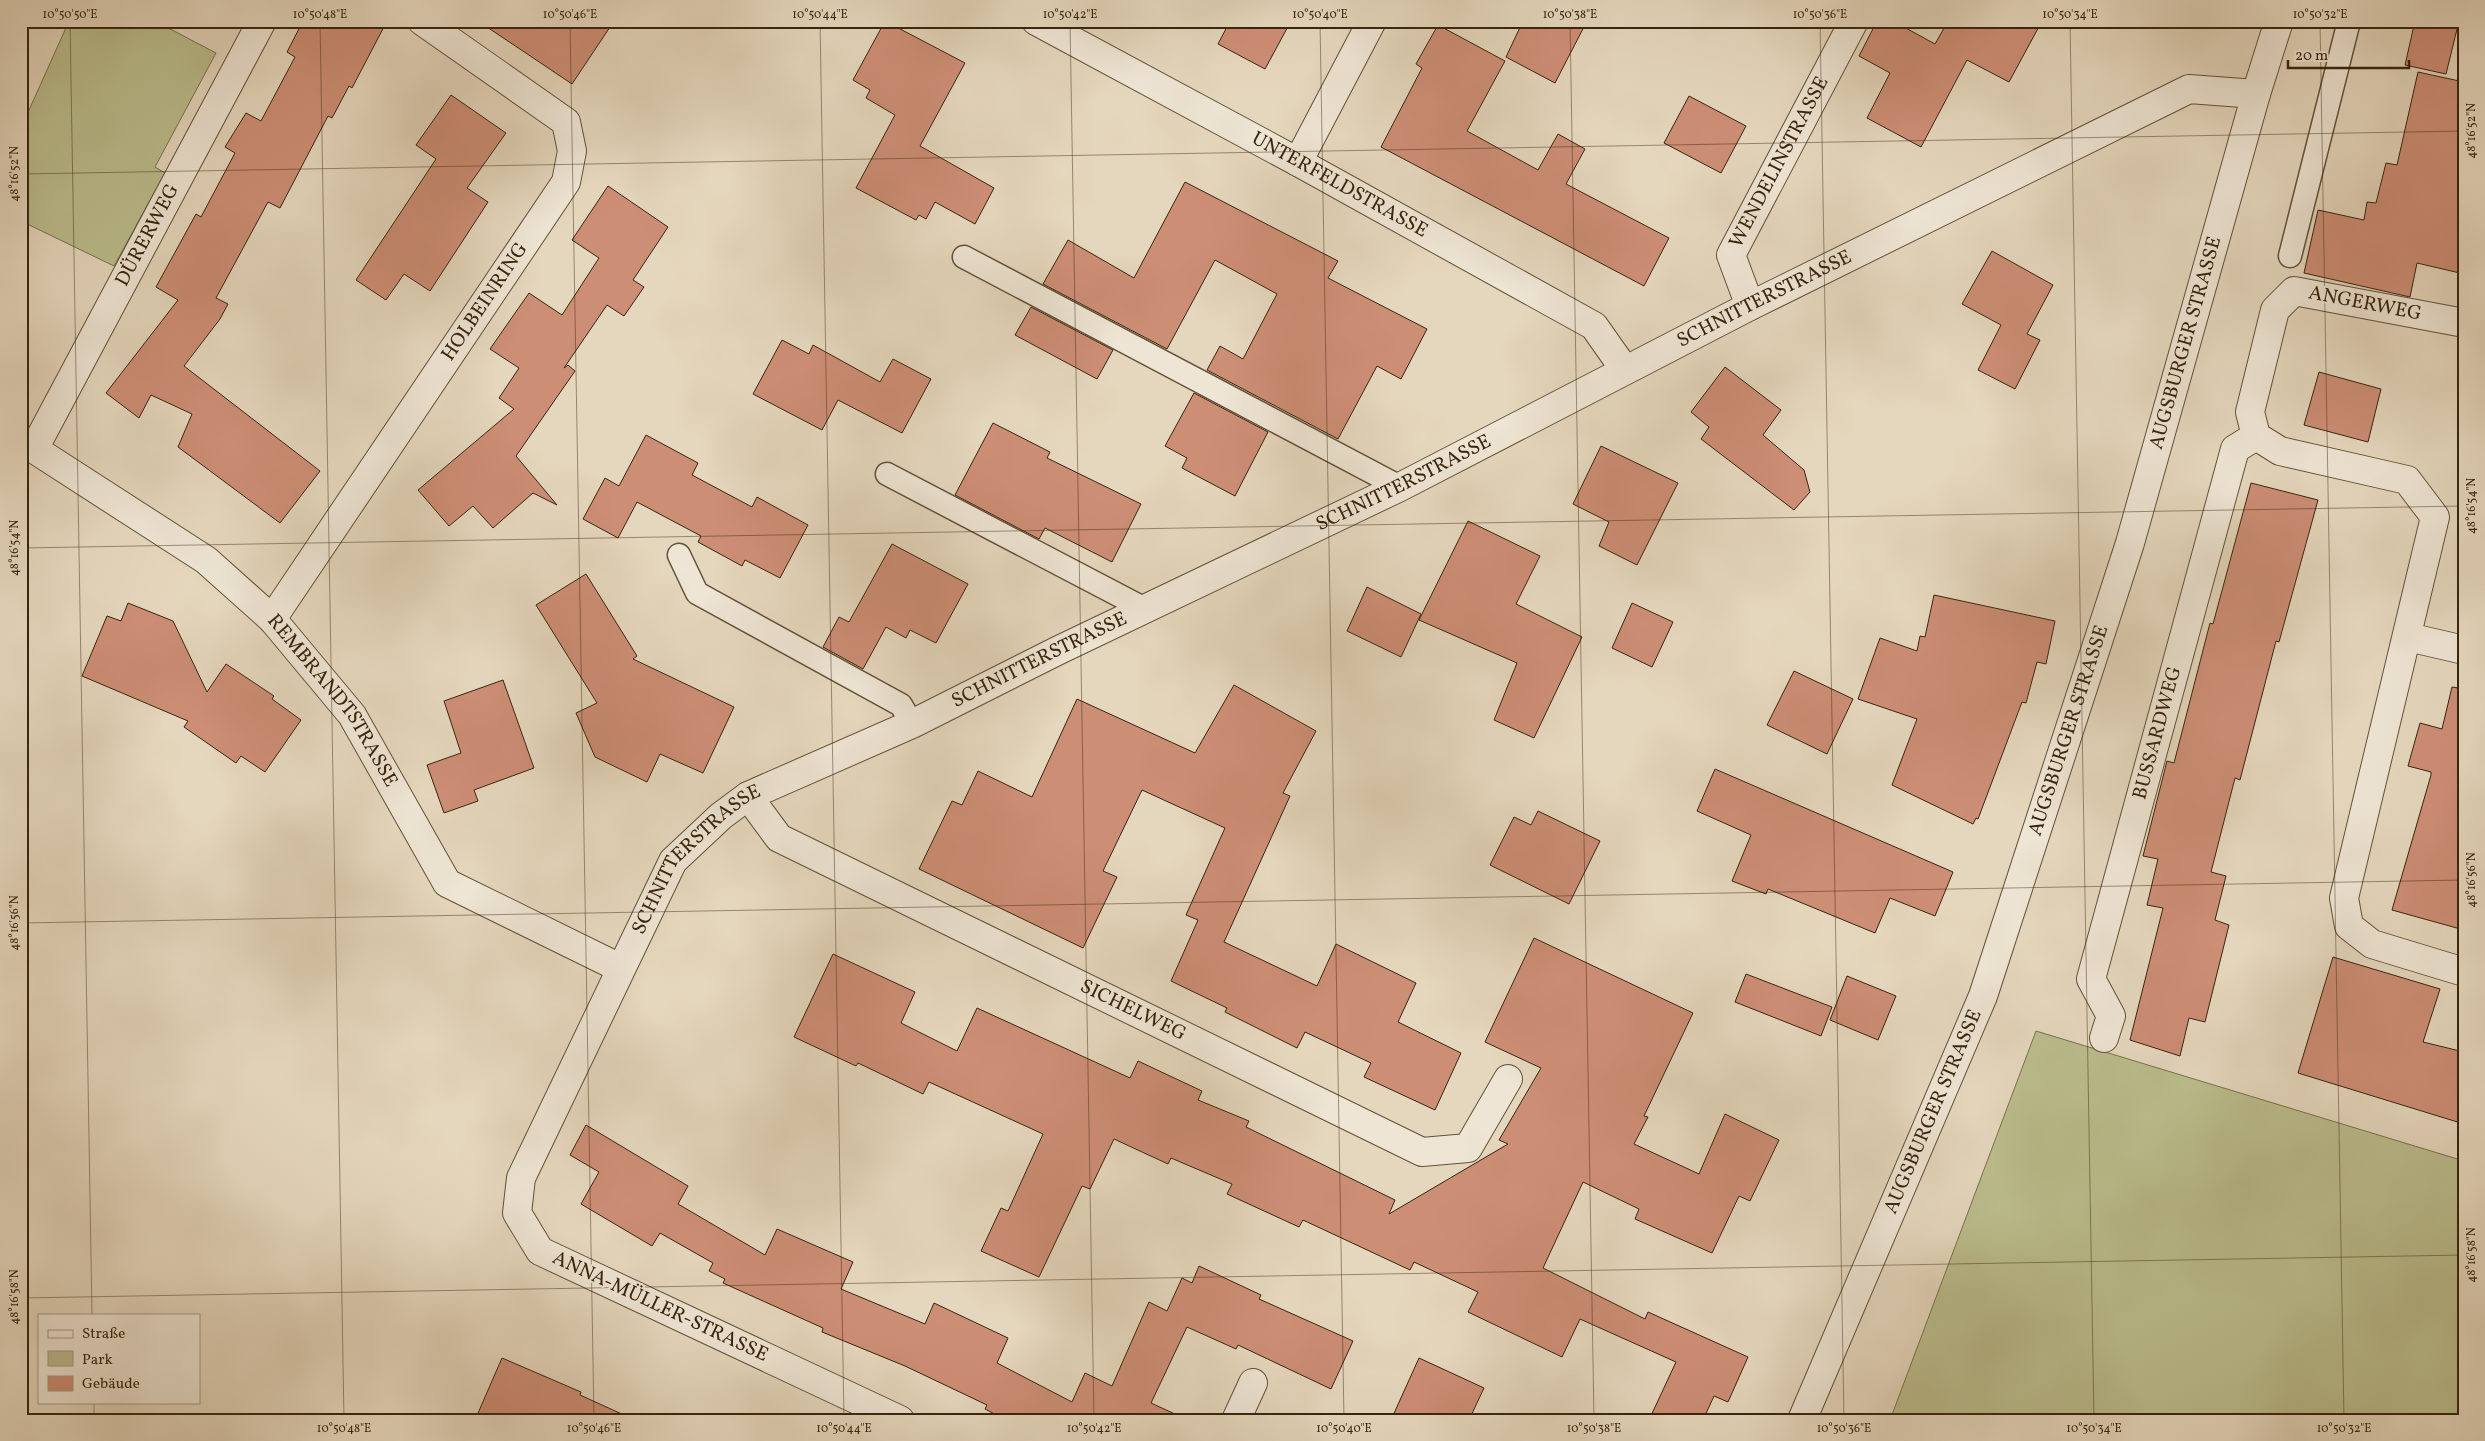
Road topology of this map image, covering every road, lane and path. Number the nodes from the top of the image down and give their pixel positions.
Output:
1 (262, 21) edge
2 (422, 21) edge
3 (1036, 21) edge
4 (1372, 21) edge
5 (1854, 21) edge
6 (2279, 21) edge
7 (2348, 21) edge
8 (2256, 94) junction
9 (1298, 162) junction
10 (2290, 256) dead end
11 (964, 257) dead end
12 (1750, 306) junction
13 (2464, 322) edge
14 (1625, 370) junction
15 (2256, 436) junction
16 (27, 446) edge
17 (887, 474) dead end
18 (1400, 487) junction
19 (679, 555) dead end
20 (1145, 609) junction
21 (272, 619) junction
22 (2408, 637) junction
23 (2464, 650) edge
24 (912, 724) junction
25 (748, 796) junction
26 (620, 968) junction
27 (2464, 972) edge
28 (2104, 1038) dead end
29 (1508, 1079) dead end
30 (1253, 1383) dead end
31 (900, 1420) edge
32 (1236, 1420) edge
33 (1802, 1420) edge

1 - 16 street, DÜRERWEG
2 - 21 street, HOLBEINRING
3 - 9 street, UNTERFELDSTRASSE
4 - 9 street
5 - 12 street, WENDELINSTRASSE
6 - 8 street, AUGSBURGER STRASSE
7 - 10 lane
8 - 12 street, SCHNITTERSTRASSE
8 - 33 street, AUGSBURGER STRASSE
9 - 14 street, UNTERFELDSTRASSE
11 - 18 lane
12 - 14 street, SCHNITTERSTRASSE
13 - 15 street, ANGERWEG
14 - 18 street, SCHNITTERSTRASSE
15 - 22 street
15 - 28 street, BUSSARDWEG
16 - 21 street, REMBRANDTSTRASSE
17 - 20 lane
18 - 20 street, SCHNITTERSTRASSE
19 - 24 lane
20 - 24 street, SCHNITTERSTRASSE
21 - 26 street, REMBRANDTSTRASSE
22 - 23 street
22 - 27 street
24 - 25 street, SCHNITTERSTRASSE
25 - 26 street, SCHNITTERSTRASSE
25 - 29 street, SICHELWEG
26 - 31 street, ANNA-MÜLLER-STRASSE
30 - 32 street

